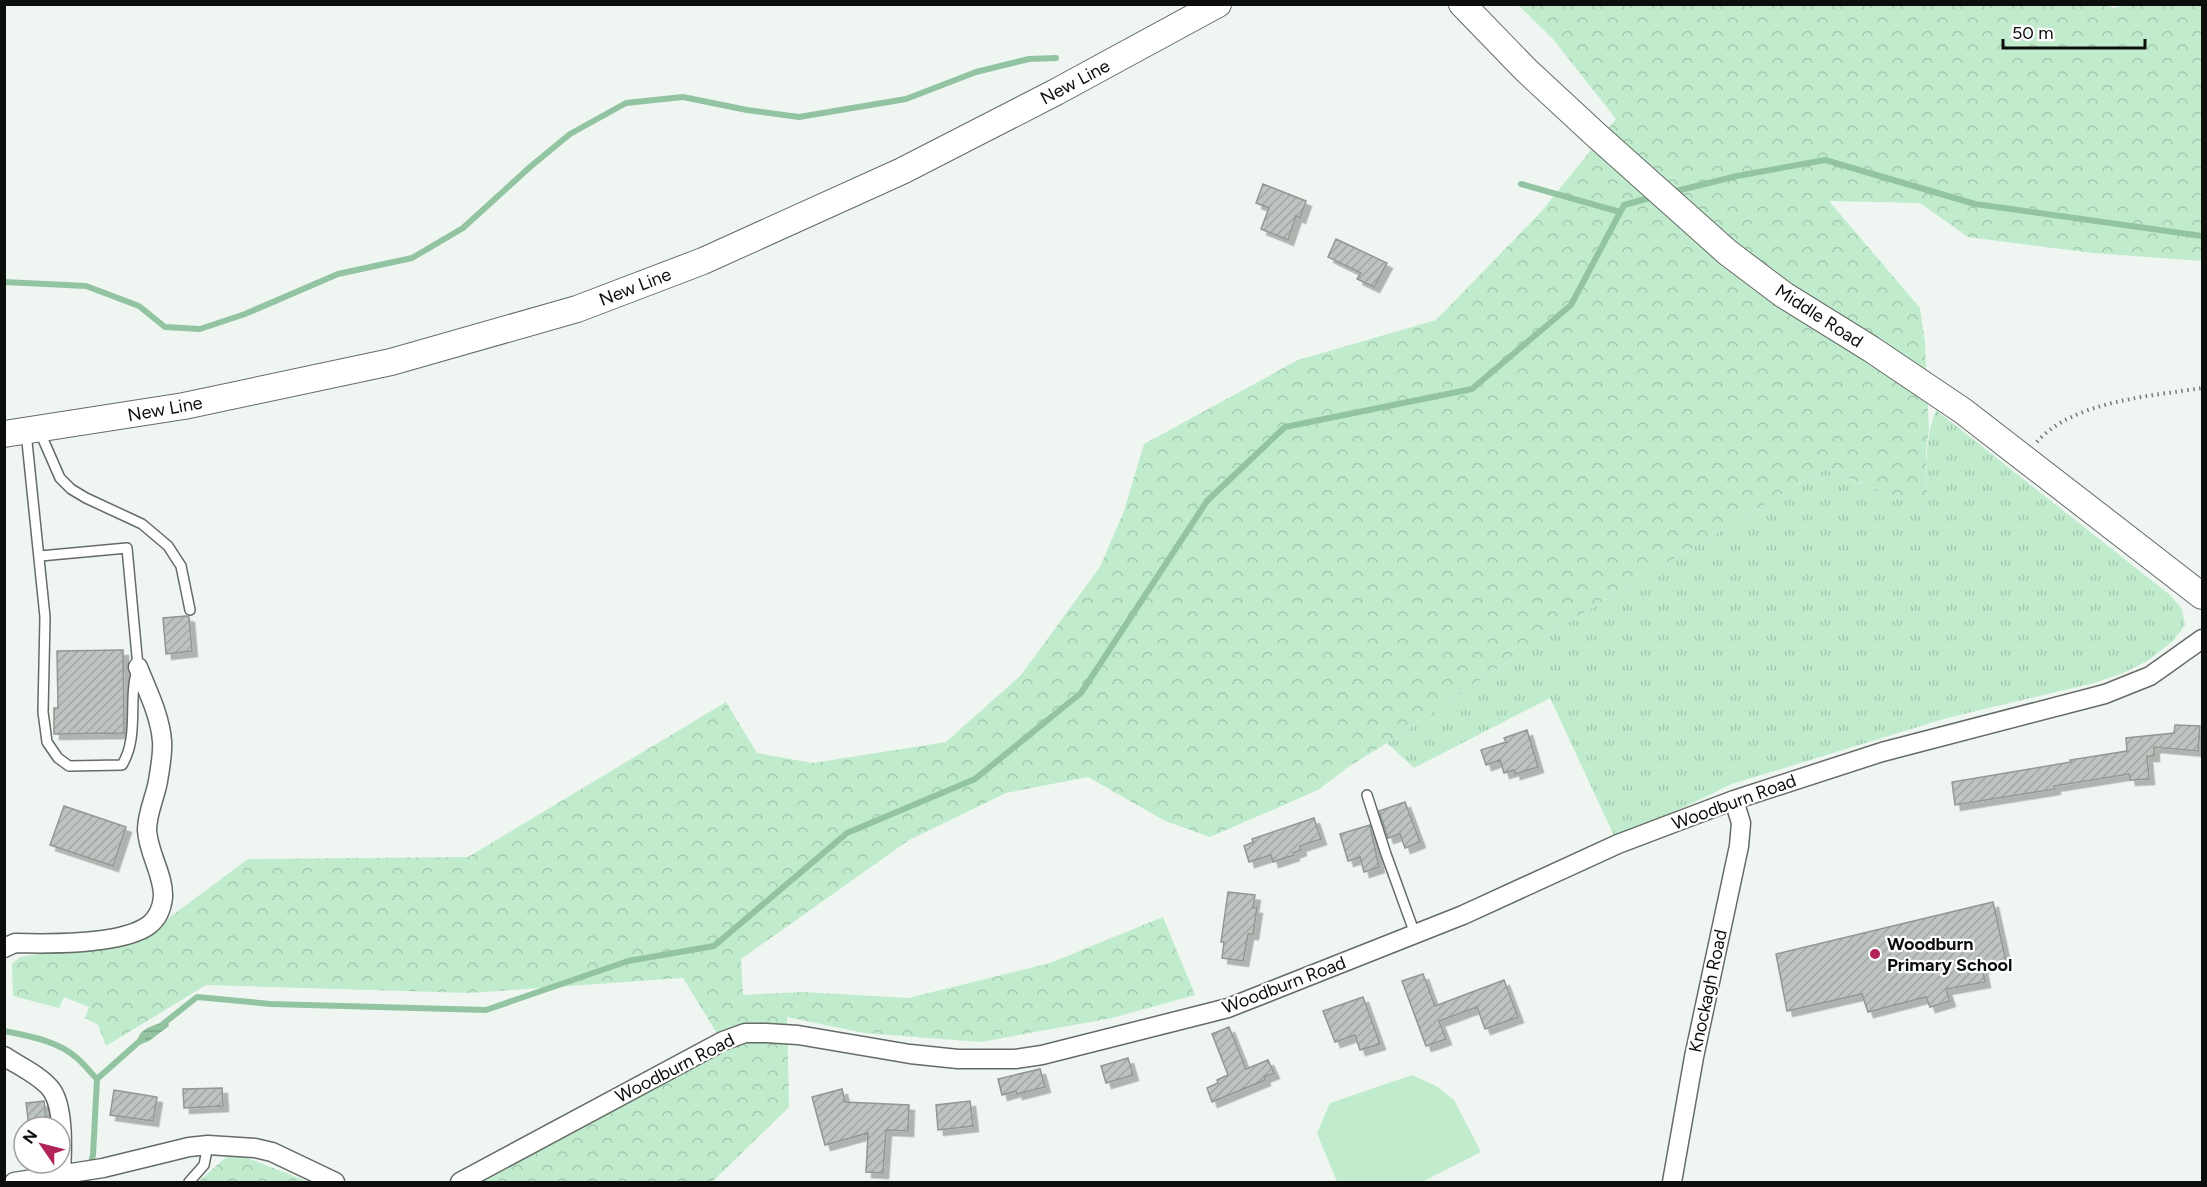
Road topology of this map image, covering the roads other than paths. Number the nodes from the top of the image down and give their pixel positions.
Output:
1 (1218, 4) edge
2 (1462, 4) edge
3 (23, 432) edge
4 (40, 556) junction
5 (2202, 596) edge
6 (190, 610) dead end
7 (2202, 639) edge
8 (138, 667) junction
9 (1367, 795) dead end
10 (1734, 800) junction
11 (1415, 933) junction
12 (4, 948) edge
13 (4, 1056) edge
14 (59, 1115) edge
15 (208, 1145) junction
16 (72, 1173) edge
17 (57, 1175) edge
18 (14, 1182) edge
19 (189, 1182) edge
20 (335, 1182) edge
21 (460, 1182) edge
22 (1672, 1182) edge

1 - 3 main road, New Line
2 - 5 main road, Middle Road
3 - 4 lane
3 - 6 lane
4 - 8 lane
4 - 8 lane
7 - 10 street, Woodburn Road
8 - 12 street
9 - 11 lane
10 - 11 street, Woodburn Road
10 - 22 street, Knockagh Road
11 - 21 street, Woodburn Road
13 - 14 street
15 - 16 street
15 - 19 lane
15 - 20 street
17 - 18 street

